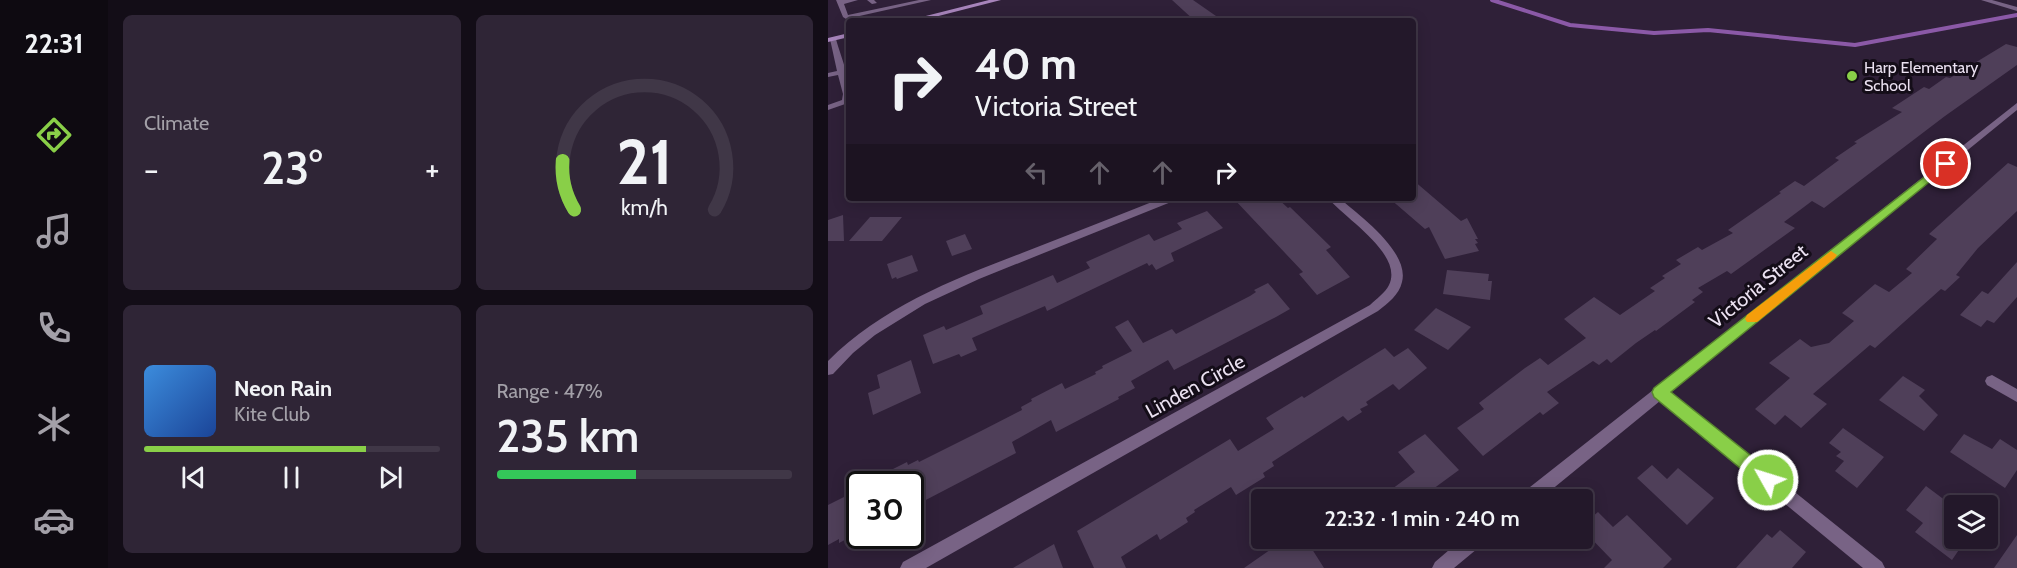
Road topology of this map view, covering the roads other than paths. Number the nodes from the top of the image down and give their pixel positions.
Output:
1 (853, 0) edge
2 (928, 0) edge
3 (995, 0) edge
4 (1984, 0) edge
5 (913, 1) edge
6 (840, 2) edge
7 (877, 5) edge
8 (2017, 9) edge
9 (864, 10) junction
10 (922, 18) edge
11 (846, 36) edge
12 (830, 40) edge
13 (832, 52) edge
14 (828, 66) edge
15 (840, 68) junction
16 (828, 75) edge
17 (846, 94) edge
18 (846, 99) edge
19 (2017, 106) edge
20 (828, 108) edge
21 (1164, 201) edge
22 (1336, 201) edge
23 (833, 356) edge
24 (828, 370) edge
25 (1992, 381) dead end
26 (1660, 392) junction
27 (2017, 396) edge
28 (1540, 489) edge
29 (1464, 549) edge
30 (909, 568) edge
31 (1441, 568) edge
32 (1876, 568) edge

1 - 6 lane
1 - 9 lane
2 - 5 lane
3 - 10 main road
4 - 8 street
5 - 7 lane
6 - 9 lane
7 - 9 lane
11 - 12 main road
12 - 13 lane
13 - 15 lane
14 - 15 lane
15 - 16 lane
15 - 17 lane
18 - 20 lane
19 - 26 street, Victoria Street
21 - 23 street
22 - 30 street, Linden Circle
23 - 24 street
25 - 27 street
26 - 28 street, Victoria Street
26 - 32 street
29 - 31 street

